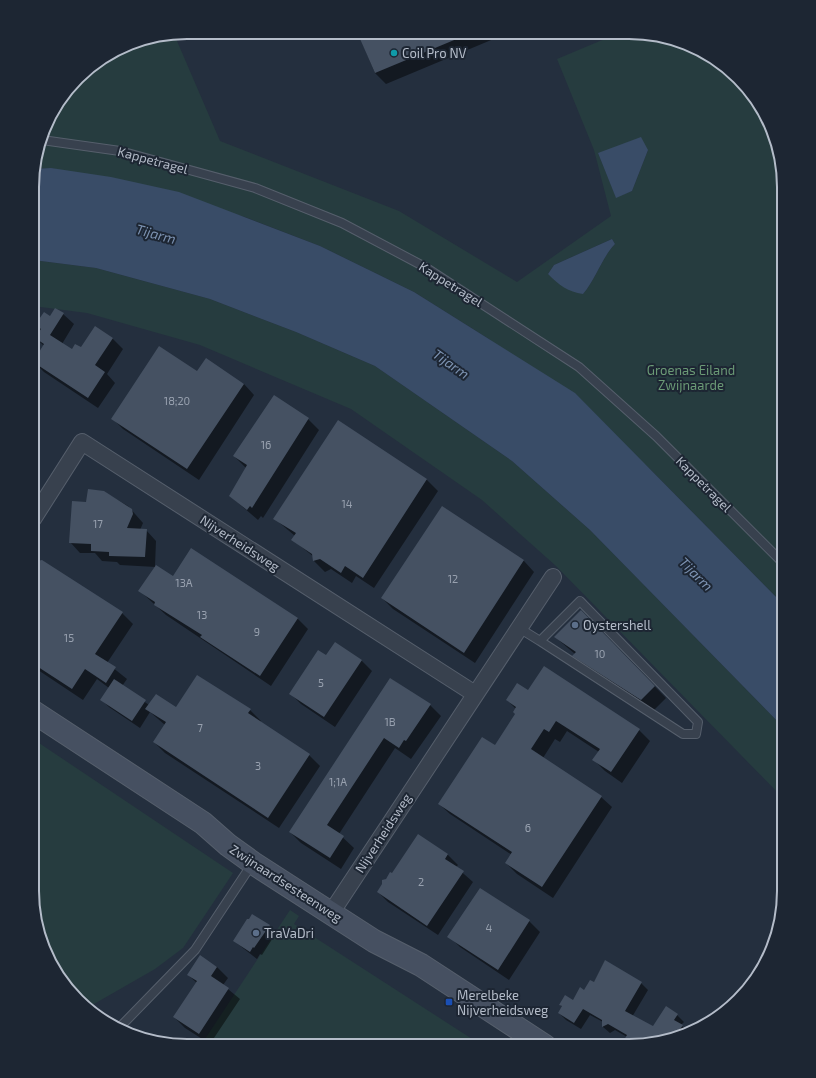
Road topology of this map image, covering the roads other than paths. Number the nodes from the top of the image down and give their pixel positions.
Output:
1 (46, 141) edge
2 (39, 506) edge
3 (777, 557) edge
4 (553, 577) dead end
5 (519, 628) junction
6 (540, 642) junction
7 (475, 694) junction
8 (39, 716) edge
9 (253, 863) junction
10 (331, 913) junction
11 (122, 1025) edge
12 (534, 1039) edge

1 - 3 lane, Kappetragel
2 - 7 street, Nijverheidsweg
4 - 5 street, Nijverheidsweg
5 - 6 lane
5 - 7 street, Nijverheidsweg
6 - 6 lane
7 - 10 street, Nijverheidsweg
8 - 9 main road, Zwijnaardsesteenweg
9 - 10 main road, Zwijnaardsesteenweg
9 - 11 lane
10 - 12 main road, Zwijnaardsesteenweg

